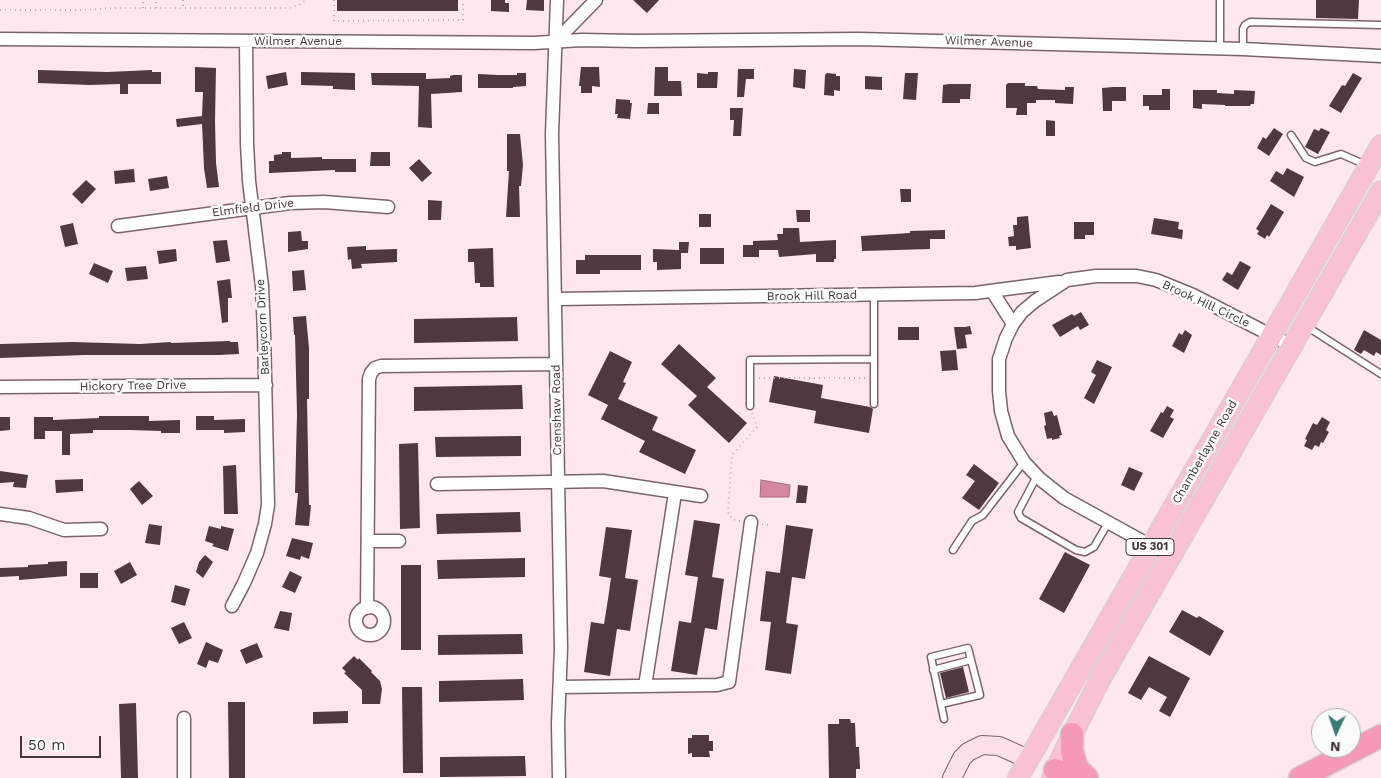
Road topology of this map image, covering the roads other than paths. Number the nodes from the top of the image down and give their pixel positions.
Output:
1 (557, 0) edge
2 (596, 0) edge
3 (1220, 0) edge
4 (580, 18) junction
5 (1381, 25) edge
6 (0, 39) edge
7 (596, 40) junction
8 (246, 41) junction
9 (555, 42) junction
10 (1220, 49) junction
11 (1243, 49) junction
12 (1381, 56) edge
13 (1291, 135) dead end
14 (1381, 145) edge
15 (1369, 166) junction
16 (1381, 191) edge
17 (388, 206) dead end
18 (252, 207) junction
19 (118, 226) dead end
20 (1067, 280) junction
21 (992, 291) junction
22 (874, 295) junction
23 (556, 300) junction
24 (1013, 324) junction
25 (1305, 325) junction
26 (1272, 336) junction
27 (1292, 346) junction
28 (874, 359) junction
29 (556, 364) junction
30 (1381, 374) edge
31 (266, 384) junction
32 (0, 387) edge
33 (874, 404) dead end
34 (750, 406) road end
35 (1024, 462) junction
36 (1037, 476) junction
37 (558, 481) junction
38 (437, 484) dead end
39 (675, 493) junction
40 (701, 496) dead end
41 (0, 514) edge
42 (751, 522) road end
43 (1108, 523) junction
44 (101, 529) dead end
45 (368, 541) junction
46 (399, 541) dead end
47 (1151, 546) junction
48 (953, 550) dead end
49 (1172, 555) junction
50 (232, 606) dead end
51 (367, 608) dead end
52 (971, 660) junction
53 (933, 670) junction
54 (645, 686) junction
55 (560, 687) junction
56 (941, 704) junction
57 (184, 718) dead end
58 (944, 719) dead end
59 (1072, 734) junction
60 (1381, 736) edge
61 (1028, 759) junction
62 (1060, 776) edge
63 (184, 778) edge
64 (559, 778) edge
65 (952, 778) edge
66 (1018, 778) edge
67 (1087, 778) edge
68 (1300, 778) edge

1 - 9 street, Crenshaw Road
2 - 4 street
3 - 10 lane
4 - 7 street
4 - 9 street
5 - 11 lane
6 - 8 street, Wilmer Avenue
7 - 9 street, Wilmer Avenue
7 - 10 street, Wilmer Avenue
8 - 9 street, Wilmer Avenue
8 - 18 street, Barleycorn Drive
9 - 23 street, Crenshaw Road
10 - 11 street, Wilmer Avenue
11 - 12 street, Wilmer Avenue
13 - 15 lane
14 - 15 main road, Chamberlayne Road / US 301
15 - 26 main road, Chamberlayne Road / US 301
16 - 25 main road, Chamberlayne Road / US 301
17 - 18 street, Elmfield Drive
18 - 19 street, Elmfield Drive
18 - 31 street, Barleycorn Drive
20 - 21 street, Brook Hill Road
20 - 24 street, Brook Hill Circle
20 - 26 street, Brook Hill Circle
21 - 22 street, Brook Hill Road
21 - 24 street
22 - 23 street, Brook Hill Road
22 - 28 lane
23 - 29 street, Crenshaw Road
24 - 35 street, Brook Hill Circle
25 - 27 main road, Chamberlayne Road / US 301
25 - 30 lane
26 - 27 street, Brook Hill Circle
26 - 47 main road, Chamberlayne Road / US 301
27 - 49 main road, Chamberlayne Road / US 301
28 - 33 lane
28 - 34 lane
29 - 37 street, Crenshaw Road
29 - 45 street
31 - 32 street, Hickory Tree Drive
31 - 50 street, Barleycorn Drive
35 - 36 street, Brook Hill Circle
35 - 48 lane
36 - 43 street, Brook Hill Circle
36 - 43 lane
37 - 38 street
37 - 39 street
37 - 55 street, Crenshaw Road
39 - 40 street
39 - 54 street
41 - 44 street
42 - 54 street
43 - 47 street, Brook Hill Circle
45 - 46 street
45 - 51 street
47 - 49 street, Brook Hill Circle
47 - 61 main road, Chamberlayne Road / US 301
49 - 59 main road, Chamberlayne Road / US 301
52 - 53 lane
52 - 53 lane
52 - 56 lane
53 - 56 lane
54 - 55 street
55 - 64 street, Crenshaw Road
56 - 58 lane
57 - 63 street
59 - 62 main road, Chamberlayne Road / US 301
59 - 67 highway
60 - 68 highway
61 - 62 main road
61 - 65 street
61 - 66 main road, Chamberlayne Road / US 301

